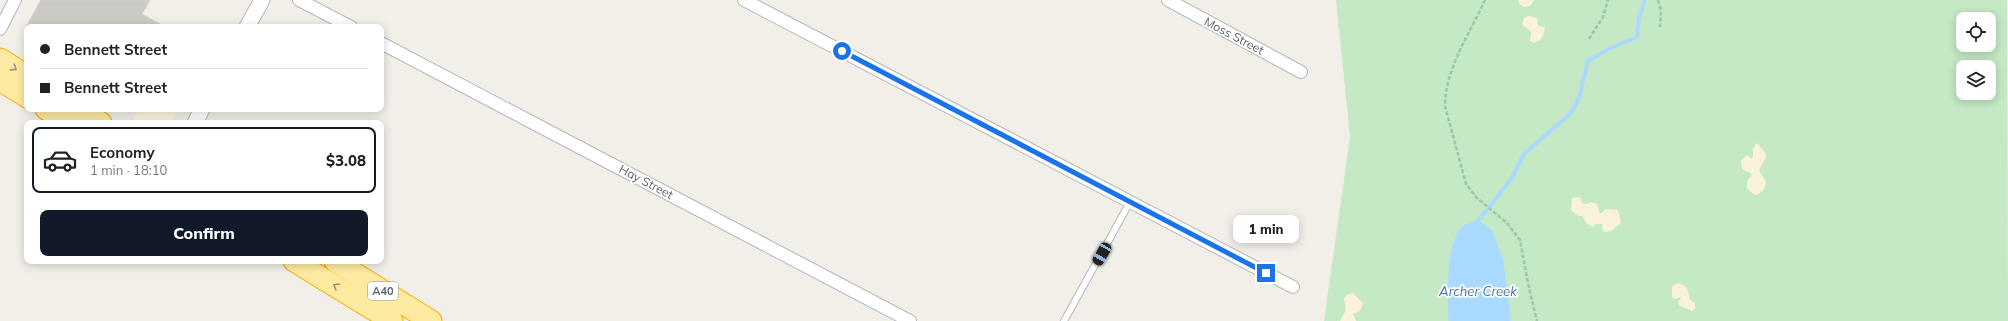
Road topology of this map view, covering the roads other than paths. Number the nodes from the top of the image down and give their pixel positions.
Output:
1 (15, 0) edge
2 (262, 0) edge
3 (300, 0) edge
4 (744, 0) edge
5 (1168, 0) edge
6 (249, 24) edge
7 (345, 24) edge
8 (0, 29) edge
9 (384, 45) edge
10 (0, 59) edge
11 (1301, 72) dead end
12 (24, 74) edge
13 (0, 80) edge
14 (24, 95) edge
15 (51, 112) edge
16 (83, 112) edge
17 (63, 120) edge
18 (96, 120) edge
19 (1130, 202) junction
20 (299, 264) edge
21 (340, 264) edge
22 (1293, 287) dead end
23 (392, 321) edge
24 (431, 321) edge
25 (910, 321) edge
26 (1064, 321) edge

1 - 8 street
2 - 6 street
3 - 7 street
4 - 19 street
5 - 11 street, Moss Street
9 - 25 street, Hay Street
10 -> 12 highway
13 - 14 highway
15 - 17 highway
16 - 18 highway
19 - 22 street
19 - 26 lane
23 -> 20 highway, A40
21 - 24 highway, A40

